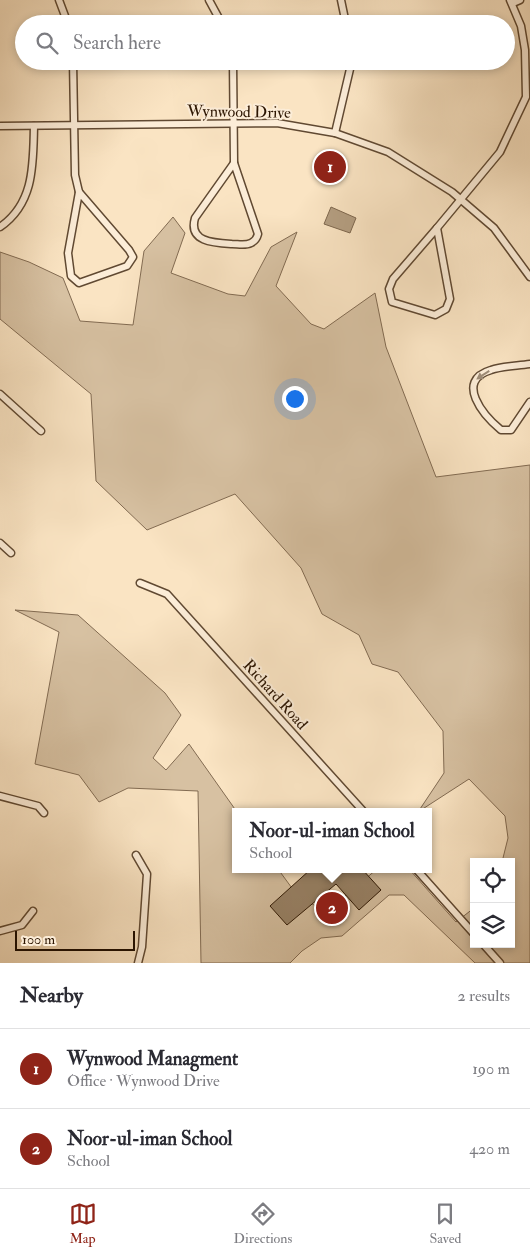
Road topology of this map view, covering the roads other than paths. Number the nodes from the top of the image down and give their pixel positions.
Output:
1 (59, 0) edge
2 (209, 0) edge
3 (341, 0) edge
4 (520, 0) edge
5 (511, 2) edge
6 (65, 15) edge
7 (217, 15) edge
8 (344, 15) edge
9 (515, 15) edge
10 (515, 16) edge
11 (73, 70) edge
12 (233, 70) edge
13 (350, 70) edge
14 (236, 123) junction
15 (74, 125) junction
16 (0, 126) edge
17 (34, 126) junction
18 (335, 133) junction
19 (234, 163) junction
20 (79, 192) junction
21 (460, 200) junction
22 (0, 227) edge
23 (437, 228) junction
24 (530, 277) edge
25 (530, 364) edge
26 (0, 394) edge
27 (530, 402) edge
28 (41, 431) dead end
29 (0, 543) edge
30 (11, 553) dead end
31 (140, 583) dead end
32 (0, 796) edge
33 (360, 808) edge
34 (44, 813) dead end
35 (136, 855) dead end
36 (420, 873) edge
37 (33, 911) dead end
38 (470, 930) edge
39 (0, 931) edge
40 (487, 948) edge
41 (138, 963) edge
42 (500, 963) edge

1 - 6 street
2 - 7 street
3 - 8 street
4 - 5 street
5 - 9 street
10 - 21 street
11 - 15 street
12 - 14 street
13 - 18 street
14 - 15 street, Wynwood Drive
14 - 18 street, Wynwood Drive
14 - 19 street
15 - 17 street, Wynwood Drive
15 - 20 street
16 - 17 street, Wynwood Drive
17 - 22 street
18 - 21 street, Wynwood Drive
19 - 19 street
20 - 20 street
21 - 23 street
21 - 24 street, Wynwood Drive
23 - 23 street
25 -> 27 street
26 - 28 street
29 - 30 street
31 - 33 street, Richard Road
32 - 34 street
35 - 41 street
36 - 38 street
37 - 39 street
40 - 42 street

